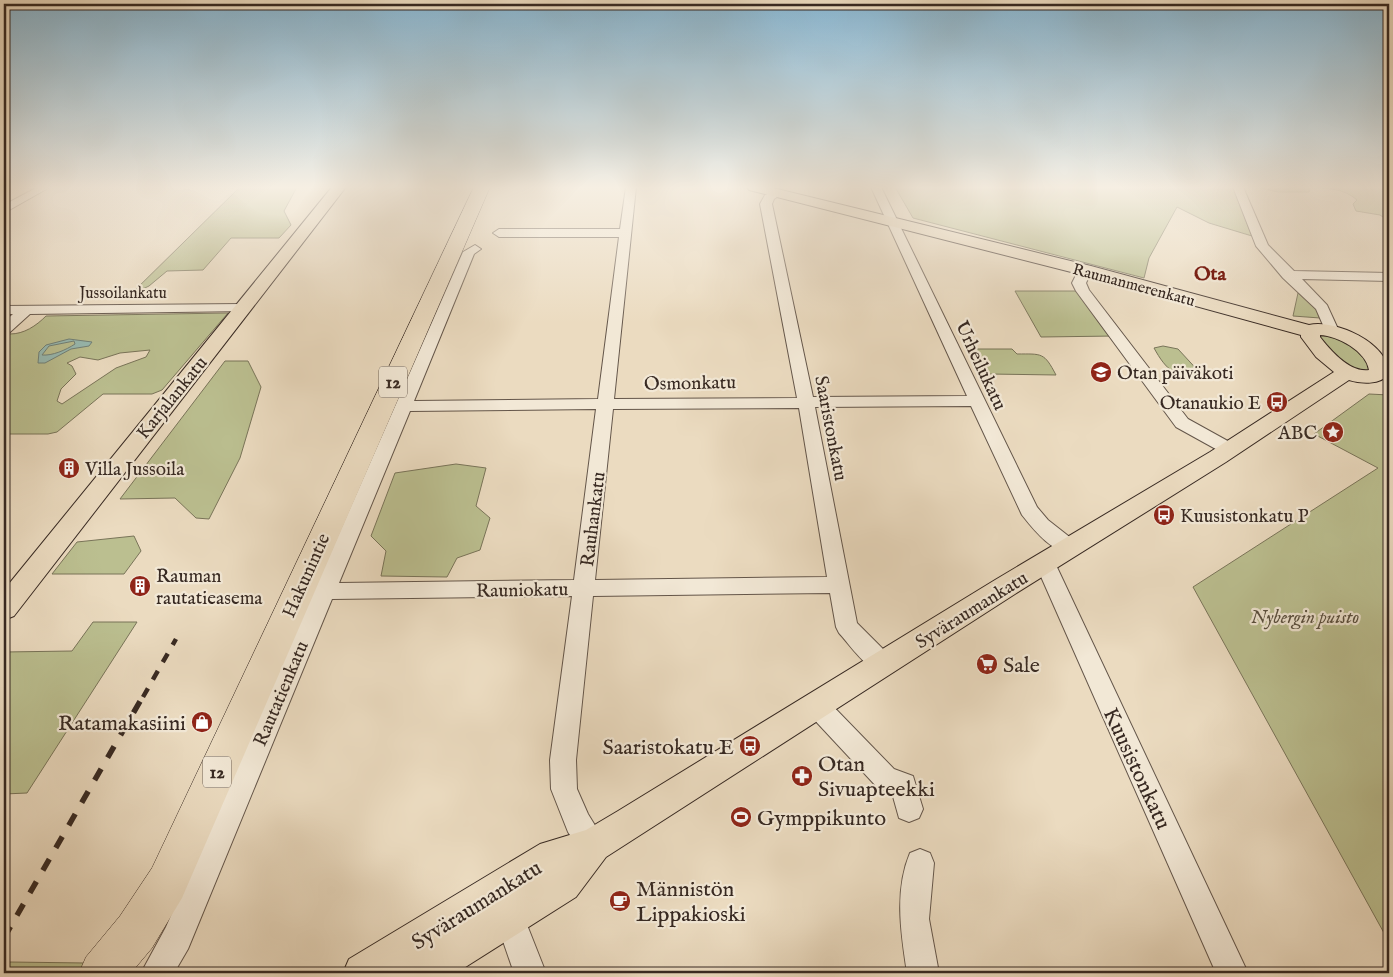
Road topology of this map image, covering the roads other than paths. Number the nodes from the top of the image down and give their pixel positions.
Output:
1 (303, 233) edge
2 (461, 233) edge
3 (499, 233) dead end
4 (624, 233) joint
5 (772, 233) edge
6 (897, 233) edge
7 (935, 233) edge
8 (1257, 233) edge
9 (475, 249) dead end
10 (1085, 270) junction
11 (1288, 275) junction
12 (1389, 277) edge
13 (242, 308) junction
14 (4, 310) edge
15 (26, 310) junction
16 (4, 330) edge
17 (1331, 330) junction
18 (1311, 332) junction
19 (1389, 346) edge
20 (1363, 347) junction
21 (1348, 372) junction
22 (1385, 375) edge
23 (978, 401) junction
24 (806, 402) junction
25 (605, 404) junction
26 (402, 406) junction
27 (1229, 449) junction
28 (1057, 555) junction
29 (840, 585) junction
30 (584, 588) junction
31 (324, 591) junction
32 (4, 609) edge
33 (883, 664) junction
34 (817, 706) junction
35 (909, 809) dead end
36 (593, 845) junction
37 (920, 863) dead end
38 (504, 904) junction
39 (108, 968) edge
40 (157, 973) edge
41 (363, 973) edge
42 (421, 973) edge
43 (530, 973) edge
44 (923, 973) edge
45 (1232, 973) edge

1 - 13 main road, Karjalankatu
2 - 39 highway, Hakunintie / 12
3 - 4 street
4 - 25 street, Rauhankatu
5 - 24 street, Saaristonkatu
6 - 23 street, Urheilukatu
7 - 10 main road, Raumanmerenkatu
8 - 11 street
9 - 26 street, Rautatienkatu
10 - 18 main road, Raumanmerenkatu
10 - 27 street
11 - 12 street
11 - 17 street
13 - 15 street, Jussoilankatu
13 - 32 main road, Karjalankatu
14 - 15 street, Jussoilankatu
15 - 16 street
17 - 18 main road
17 - 20 main road
18 - 21 main road
19 - 20 main road
20 - 22 main road
21 - 22 main road
21 - 27 main road, Syväraumankatu
23 - 24 street, Osmonkatu
23 - 28 street, Urheilukatu
24 - 25 street, Osmonkatu
24 - 29 street, Saaristonkatu
25 - 26 street, Osmonkatu
25 - 30 street, Rauhankatu
26 - 31 street, Rautatienkatu
27 - 28 main road, Syväraumankatu
28 - 33 main road, Syväraumankatu
28 - 45 street, Kuusistonkatu
29 - 30 street, Rauniokatu
29 - 33 street, Saaristonkatu
30 - 31 street, Rauniokatu
30 - 36 street, Rauhankatu
31 - 40 street, Rautatienkatu
33 - 34 main road, Syväraumankatu
34 - 35 street
34 - 36 main road, Syväraumankatu
36 - 38 main road, Syväraumankatu
37 - 44 street
38 - 41 main road, Syväraumankatu
38 - 42 main road, Syväraumankatu
38 - 43 street

